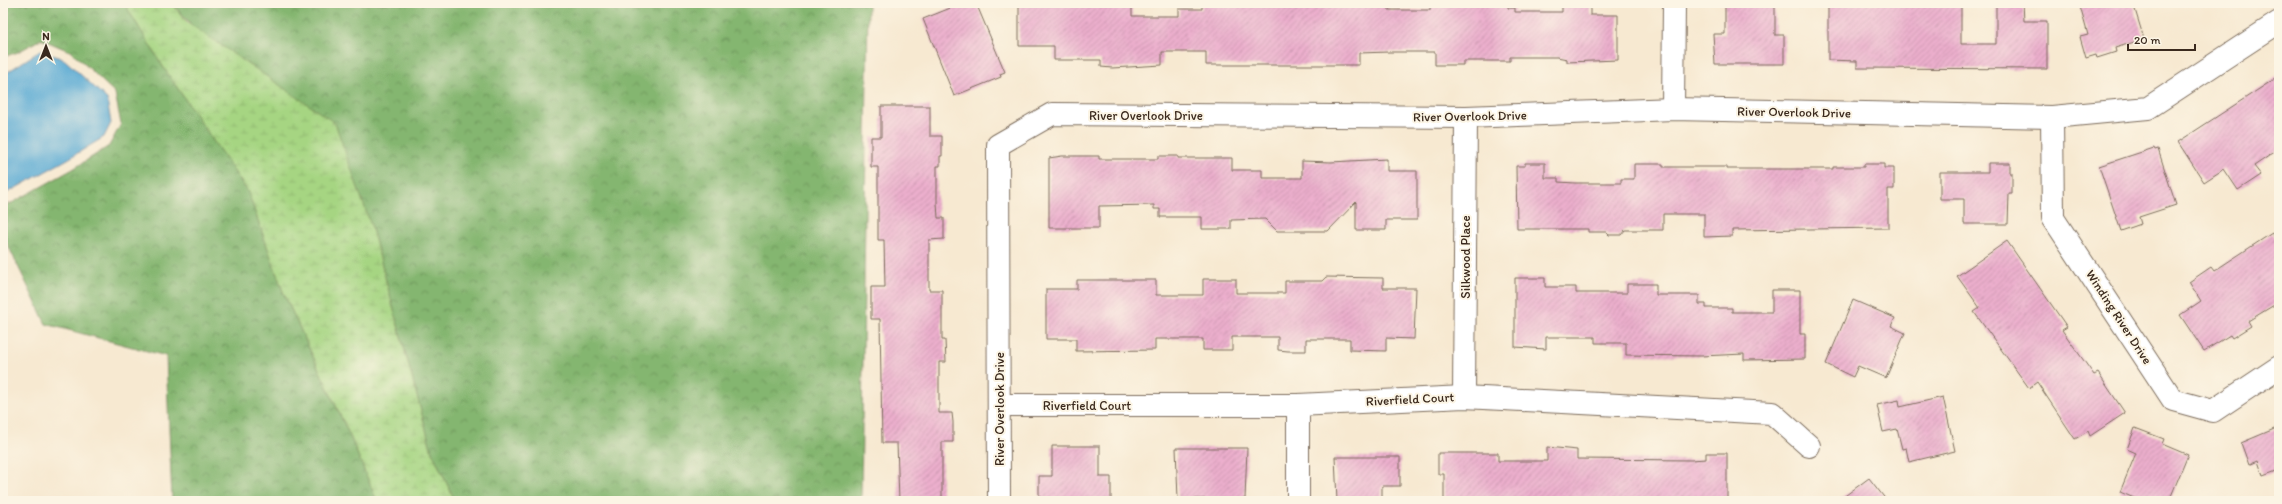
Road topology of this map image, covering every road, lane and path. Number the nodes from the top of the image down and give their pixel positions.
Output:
1 (1674, 3) edge
2 (2279, 22) edge
3 (1673, 109) junction
4 (1466, 117) junction
5 (2052, 117) junction
6 (2279, 367) edge
7 (1464, 397) junction
8 (999, 405) junction
9 (1298, 405) junction
10 (1809, 446) dead end
11 (999, 501) edge
12 (1298, 501) edge

1 - 3 street
2 - 5 street, River Overlook Drive
3 - 4 street, River Overlook Drive
3 - 5 street, River Overlook Drive
4 - 7 street, Silkwood Place
4 - 8 street, River Overlook Drive
5 - 6 street, Winding River Drive
7 - 9 street, Riverfield Court
7 - 10 street, Riverfield Court
8 - 9 street, Riverfield Court
8 - 11 street, River Overlook Drive
9 - 12 street

